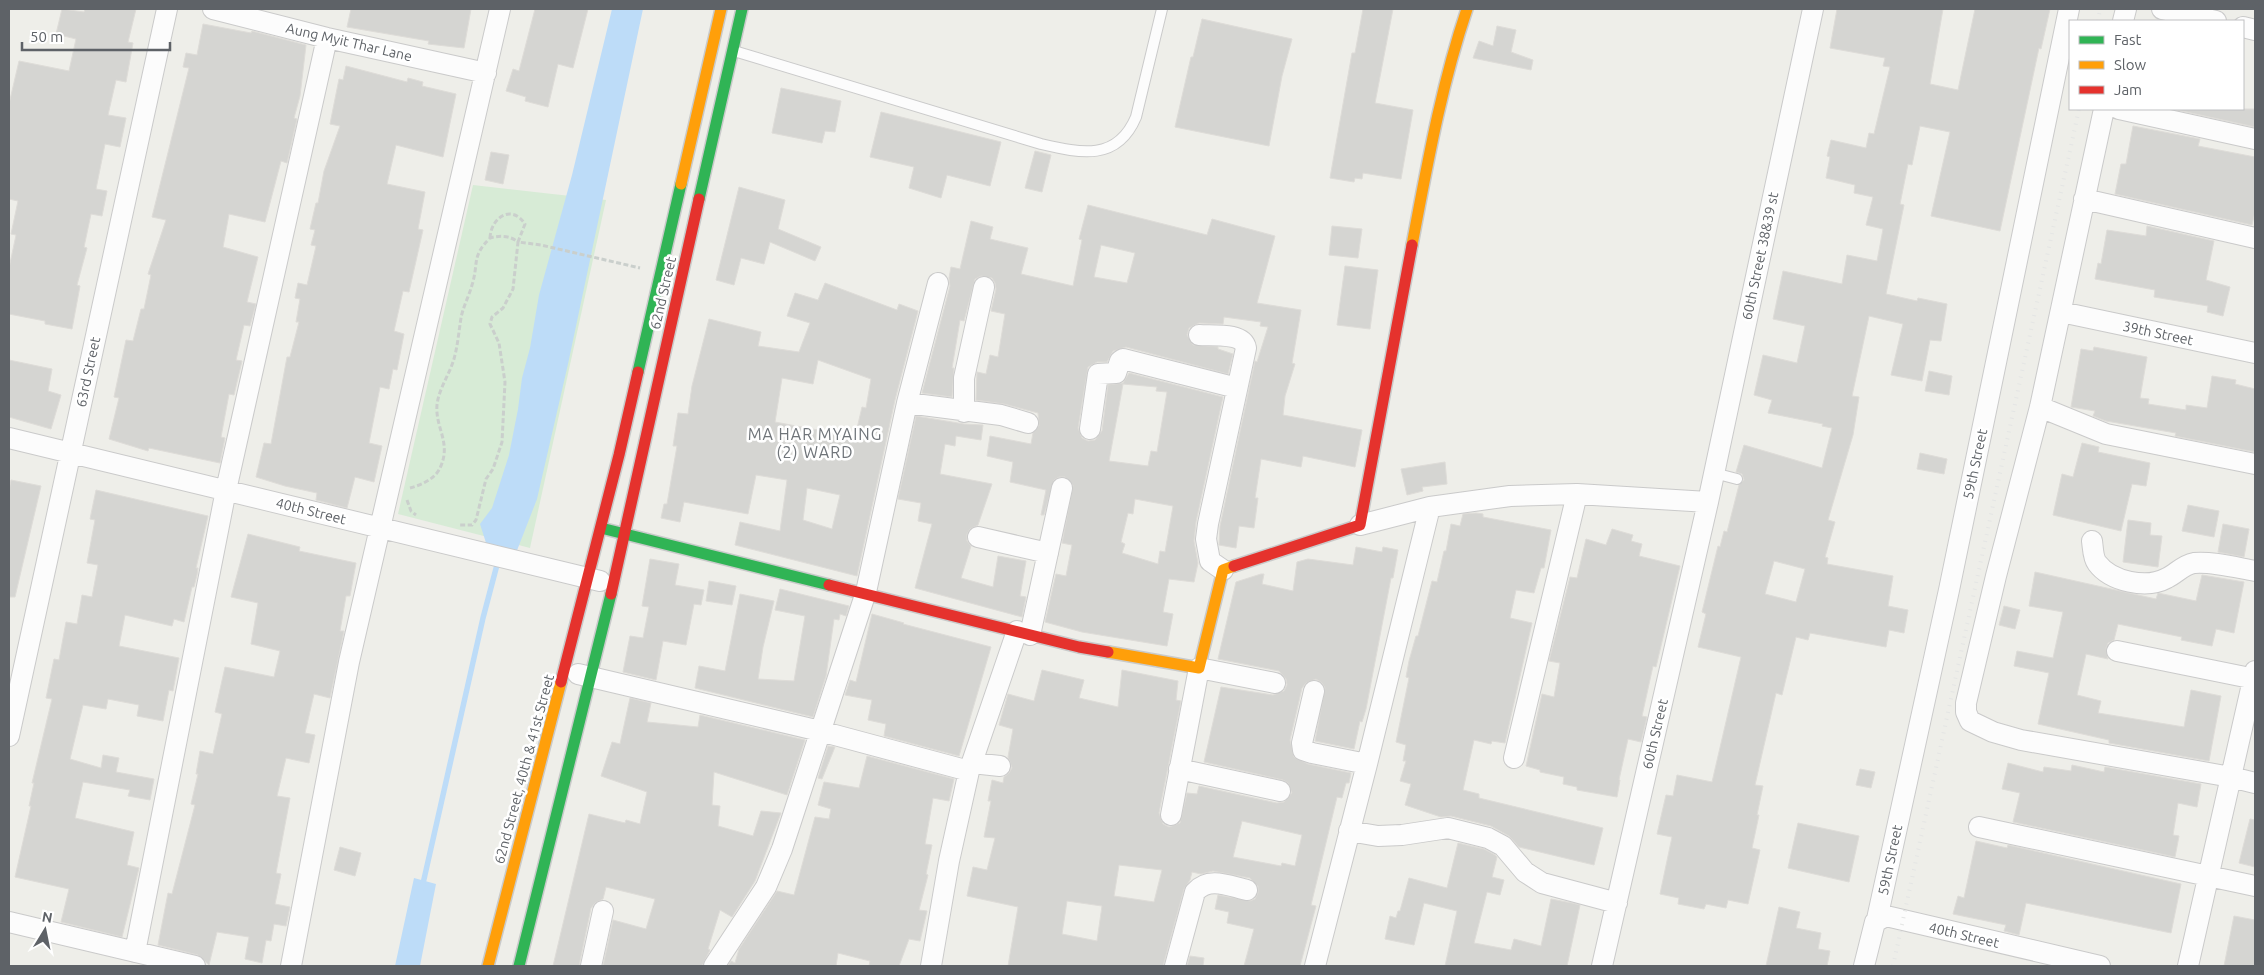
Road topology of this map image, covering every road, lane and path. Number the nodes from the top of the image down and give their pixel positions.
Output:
1 (167, 9) edge
2 (213, 9) edge
3 (500, 9) edge
4 (721, 9) edge
5 (742, 9) edge
6 (1162, 9) edge
7 (1467, 9) edge
8 (1813, 9) edge
9 (2069, 9) edge
10 (2162, 9) edge
11 (2212, 20) edge
12 (327, 38) junction
13 (733, 50) junction
14 (486, 73) junction
15 (2104, 110) edge
16 (2124, 110) edge
17 (2255, 139) edge
18 (2084, 199) junction
19 (490, 238) junction
20 (2255, 238) edge
21 (518, 242) junction
22 (661, 273) junction
23 (938, 283) dead end
24 (984, 286) dead end
25 (2061, 312) junction
26 (1199, 335) dead end
27 (2255, 353) edge
28 (1236, 388) junction
29 (907, 403) junction
30 (2040, 406) junction
31 (964, 412) junction
32 (1028, 424) dead end
33 (1090, 429) dead end
34 (9, 438) edge
35 (71, 454) junction
36 (2255, 464) edge
37 (1714, 473) junction
38 (1737, 479) dead end
39 (397, 488) junction
40 (1062, 488) dead end
41 (226, 490) junction
42 (1577, 494) junction
43 (1708, 502) junction
44 (1430, 507) junction
45 (417, 516) dead end
46 (450, 524) dead end
47 (1360, 526) junction
48 (380, 528) junction
49 (602, 528) junction
50 (624, 533) junction
51 (978, 537) dead end
52 (2092, 541) dead end
53 (1048, 553) junction
54 (1223, 570) junction
55 (2255, 571) edge
56 (587, 579) junction
57 (613, 584) junction
58 (866, 592) junction
59 (1024, 633) junction
60 (2117, 651) dead end
61 (1199, 668) junction
62 (564, 671) junction
63 (2255, 676) edge
64 (591, 677) junction
65 (1275, 683) dead end
66 (1314, 691) dead end
67 (820, 731) junction
68 (9, 736) edge
69 (1514, 758) dead end
70 (1367, 764) junction
71 (1000, 766) dead end
72 (970, 767) junction
73 (1179, 769) junction
74 (2231, 777) junction
75 (2255, 783) edge
76 (1280, 791) dead end
77 (1171, 815) dead end
78 (1979, 827) dead end
79 (1349, 831) junction
80 (2208, 876) junction
81 (2255, 886) edge
82 (1247, 890) dead end
83 (1617, 903) junction
84 (603, 911) dead end
85 (1878, 919) junction
86 (9, 922) edge
87 (135, 952) junction
88 (195, 966) edge
89 (291, 966) edge
90 (488, 966) edge
91 (519, 966) edge
92 (592, 966) edge
93 (714, 966) edge
94 (932, 966) edge
95 (1175, 966) edge
96 (1315, 966) edge
97 (1602, 966) edge
98 (1864, 966) edge
99 (2100, 966) edge
100 (2188, 966) edge

1 - 35 street, 63rd Street
2 - 12 street, Aung Myit Thar Lane
3 - 14 street
4 - 22 main road, 62nd Street
5 - 13 main road, 62nd Street
6 - 13 lane
7 - 47 main road
8 - 37 street, 60th Street 38&39 st
9 - 85 street, 59th Street
10 - 11 street
12 - 14 street, Aung Myit Thar Lane
12 - 41 street
13 - 50 main road, 62nd Street
14 - 39 street
15 - 18 street
16 - 17 street
18 - 20 street
18 - 25 street
19 - 21 path
19 - 21 path
19 - 39 path
21 - 22 path
21 - 46 path
22 - 49 main road, 62nd Street
23 - 29 street
24 - 31 street
25 - 27 street, 39th Street
25 - 30 street
26 - 28 street
28 - 33 street
28 - 54 street
29 - 31 street
29 - 58 street
30 - 36 street
30 - 74 street
31 - 32 street
34 - 35 street, 40th Street
35 - 41 street, 40th Street
35 - 68 street, 63rd Street
37 - 38 lane
37 - 43 street, 60th Street 38&39 st
39 - 45 path
39 - 48 street
40 - 53 street
41 - 48 street, 40th Street
41 - 87 street
42 - 43 street
42 - 44 street
42 - 69 street
43 - 83 street, 60th Street
44 - 47 street
44 - 70 street
47 - 54 main road
48 - 56 street, 40th Street
48 - 89 street
49 - 50 main road
49 - 56 main road, 62nd Street
50 - 57 main road, 62nd Street
50 - 58 main road
51 - 53 street
52 - 55 street
53 - 59 street
54 - 61 main road
56 - 57 street, 40th Street
56 - 62 main road, 62nd Street, 40th & 41st Street
57 - 64 main road
58 - 59 main road
58 - 67 street
59 - 61 main road
59 - 72 street
60 - 63 street
61 - 65 street
61 - 73 street
62 - 64 street
62 - 90 main road, 62nd Street, 40th & 41st Street
63 - 74 street
64 - 67 street
64 - 91 main road
66 - 70 street
67 - 72 street
67 - 93 street
70 - 79 street
71 - 72 street
72 - 94 street
73 - 76 street
73 - 77 street
74 - 75 street
74 - 80 street
78 - 80 street
79 - 83 street
79 - 96 street
80 - 81 street
80 - 100 street
82 - 95 street
83 - 97 street, 60th Street
84 - 92 street
85 - 98 street
85 - 99 street, 40th Street
86 - 87 street
87 - 88 street

